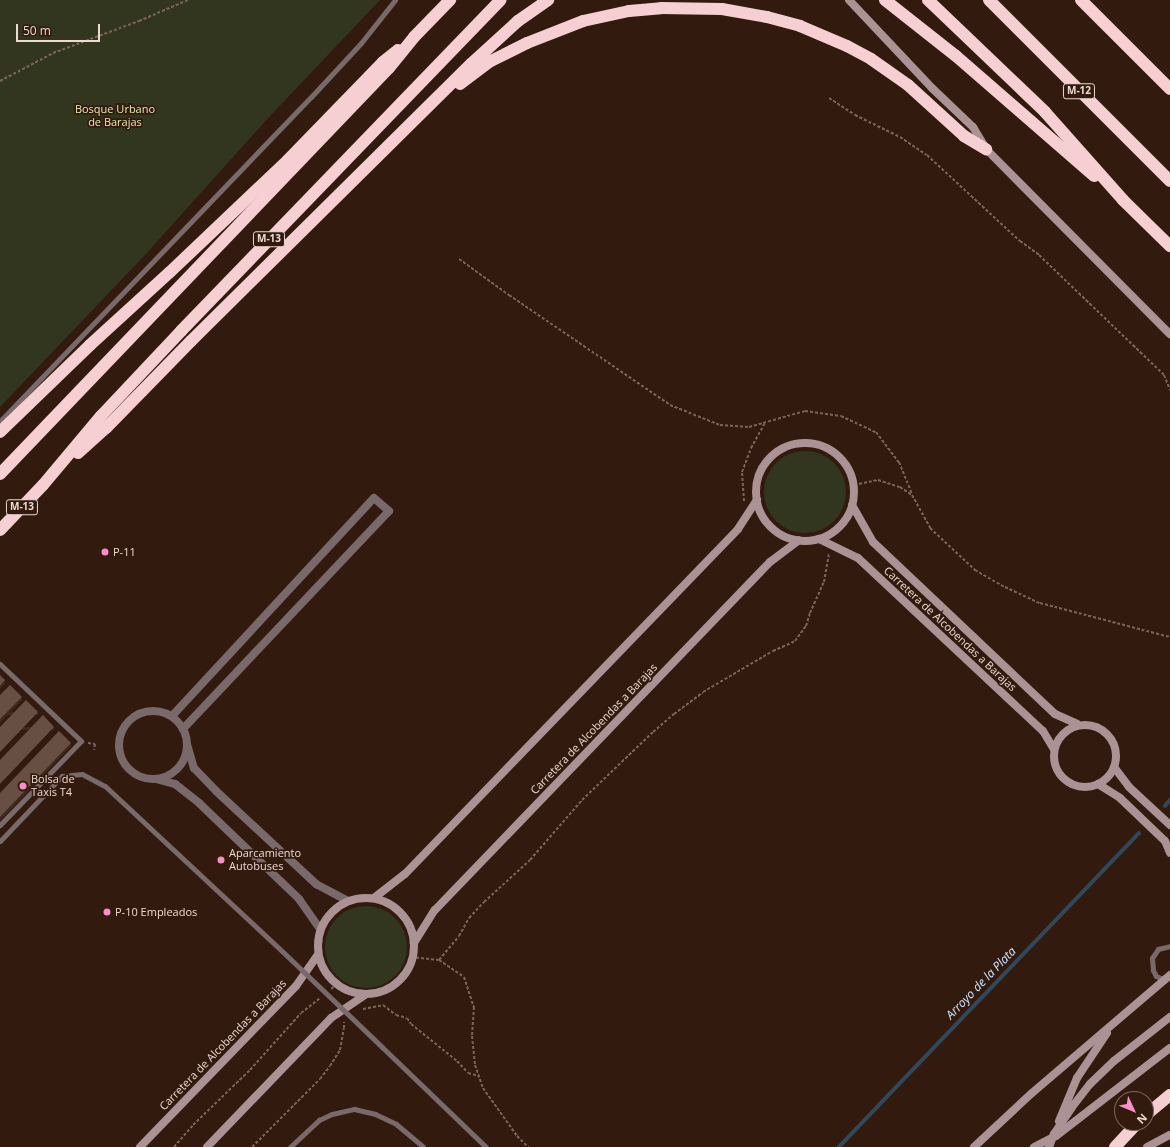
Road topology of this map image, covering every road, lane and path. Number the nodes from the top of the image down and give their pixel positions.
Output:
1 (188, 0) edge
2 (395, 0) edge
3 (450, 0) edge
4 (501, 0) edge
5 (548, 0) edge
6 (849, 0) edge
7 (885, 0) edge
8 (928, 0) edge
9 (989, 0) edge
10 (1081, 0) edge
11 (414, 37) junction
12 (0, 81) edge
13 (1170, 89) edge
14 (829, 98) dead end
15 (417, 119) junction
16 (986, 149) junction
17 (1170, 181) edge
18 (1123, 200) junction
19 (1170, 246) edge
20 (459, 259) dead end
21 (1170, 334) edge
22 (1170, 390) edge
23 (0, 421) edge
24 (766, 423) junction
25 (0, 432) edge
26 (0, 474) edge
27 (43, 485) junction
28 (854, 485) junction
29 (912, 495) junction
30 (757, 500) junction
31 (743, 505) dead end
32 (852, 506) junction
33 (0, 530) edge
34 (819, 538) junction
35 (799, 540) junction
36 (832, 545) junction
37 (1170, 637) edge
38 (0, 664) edge
39 (172, 716) junction
40 (1077, 724) junction
41 (183, 729) junction
42 (86, 740) dead end
43 (187, 744) junction
44 (1054, 749) junction
45 (94, 750) dead end
46 (1114, 767) junction
47 (156, 779) junction
48 (1098, 784) junction
49 (0, 824) edge
50 (1170, 825) edge
51 (0, 841) edge
52 (1170, 853) edge
53 (374, 898) junction
54 (348, 901) junction
55 (320, 929) junction
56 (414, 943) junction
57 (1170, 946) edge
58 (318, 955) junction
59 (412, 957) junction
60 (439, 960) junction
61 (1168, 978) edge
62 (337, 984) junction
63 (365, 995) junction
64 (356, 1010) dead end
65 (1170, 1017) edge
66 (347, 1018) dead end
67 (1113, 1024) junction
68 (1170, 1048) edge
69 (479, 1076) junction
70 (1170, 1095) edge
71 (1154, 1108) edge
72 (1129, 1131) edge
73 (1055, 1135) junction
74 (1170, 1135) edge
75 (140, 1147) edge
76 (174, 1147) edge
77 (207, 1147) edge
78 (252, 1147) edge
79 (290, 1147) edge
80 (423, 1147) edge
81 (486, 1147) edge
82 (528, 1147) edge
83 (974, 1147) edge
84 (1034, 1147) edge
85 (1044, 1147) edge
86 (1049, 1147) edge
87 (1114, 1147) edge
88 (1147, 1147) edge

1 - 12 path
2 - 23 lane
3 - 11 highway, M-13
4 - 27 highway, M-13
5 - 15 highway
6 - 16 street
7 - 18 highway
8 - 18 highway
9 - 17 highway, M-12
10 - 13 highway
11 - 25 highway
11 - 26 highway, M-13
14 - 22 path
15 - 16 highway
15 - 27 highway
16 - 21 street
18 - 19 highway
20 - 24 path
24 - 29 path
24 - 31 path
27 - 33 highway, M-13
28 - 29 path
28 - 30 street
28 - 32 street
29 - 37 path
30 - 35 street
30 - 53 street
32 - 34 street
32 - 40 street, Carretera de Alcobendas a Barajas
34 - 35 street
34 - 36 street, Carretera de Alcobendas a Barajas
35 - 56 street, Carretera de Alcobendas a Barajas
36 - 44 street, Carretera de Alcobendas a Barajas
36 - 60 path
38 - 49 lane
39 - 41 street
39 - 41 street
39 - 47 street
40 - 44 street
40 - 46 street
41 - 43 street
42 - 45 path
43 - 47 street
43 - 54 street
44 - 48 street
46 - 48 street
46 - 50 street
47 - 55 street
48 - 52 street
51 - 81 lane, bridge
53 - 54 street
53 - 56 street
54 - 55 street
55 - 58 street
56 - 59 street
57 - 61 lane
58 - 62 street
58 - 75 street, Carretera de Alcobendas a Barajas
59 - 60 path
59 - 63 street
60 - 69 path
61 - 67 street
62 - 63 street
62 - 76 path
63 - 77 street
64 - 69 path
65 - 73 street
66 - 78 path
67 - 73 street
67 - 83 street
68 - 73 street
69 - 82 path
70 - 71 highway
72 - 87 highway
73 - 84 street, bridge
73 - 85 street, bridge
73 - 86 street
74 - 88 street
79 - 80 lane

